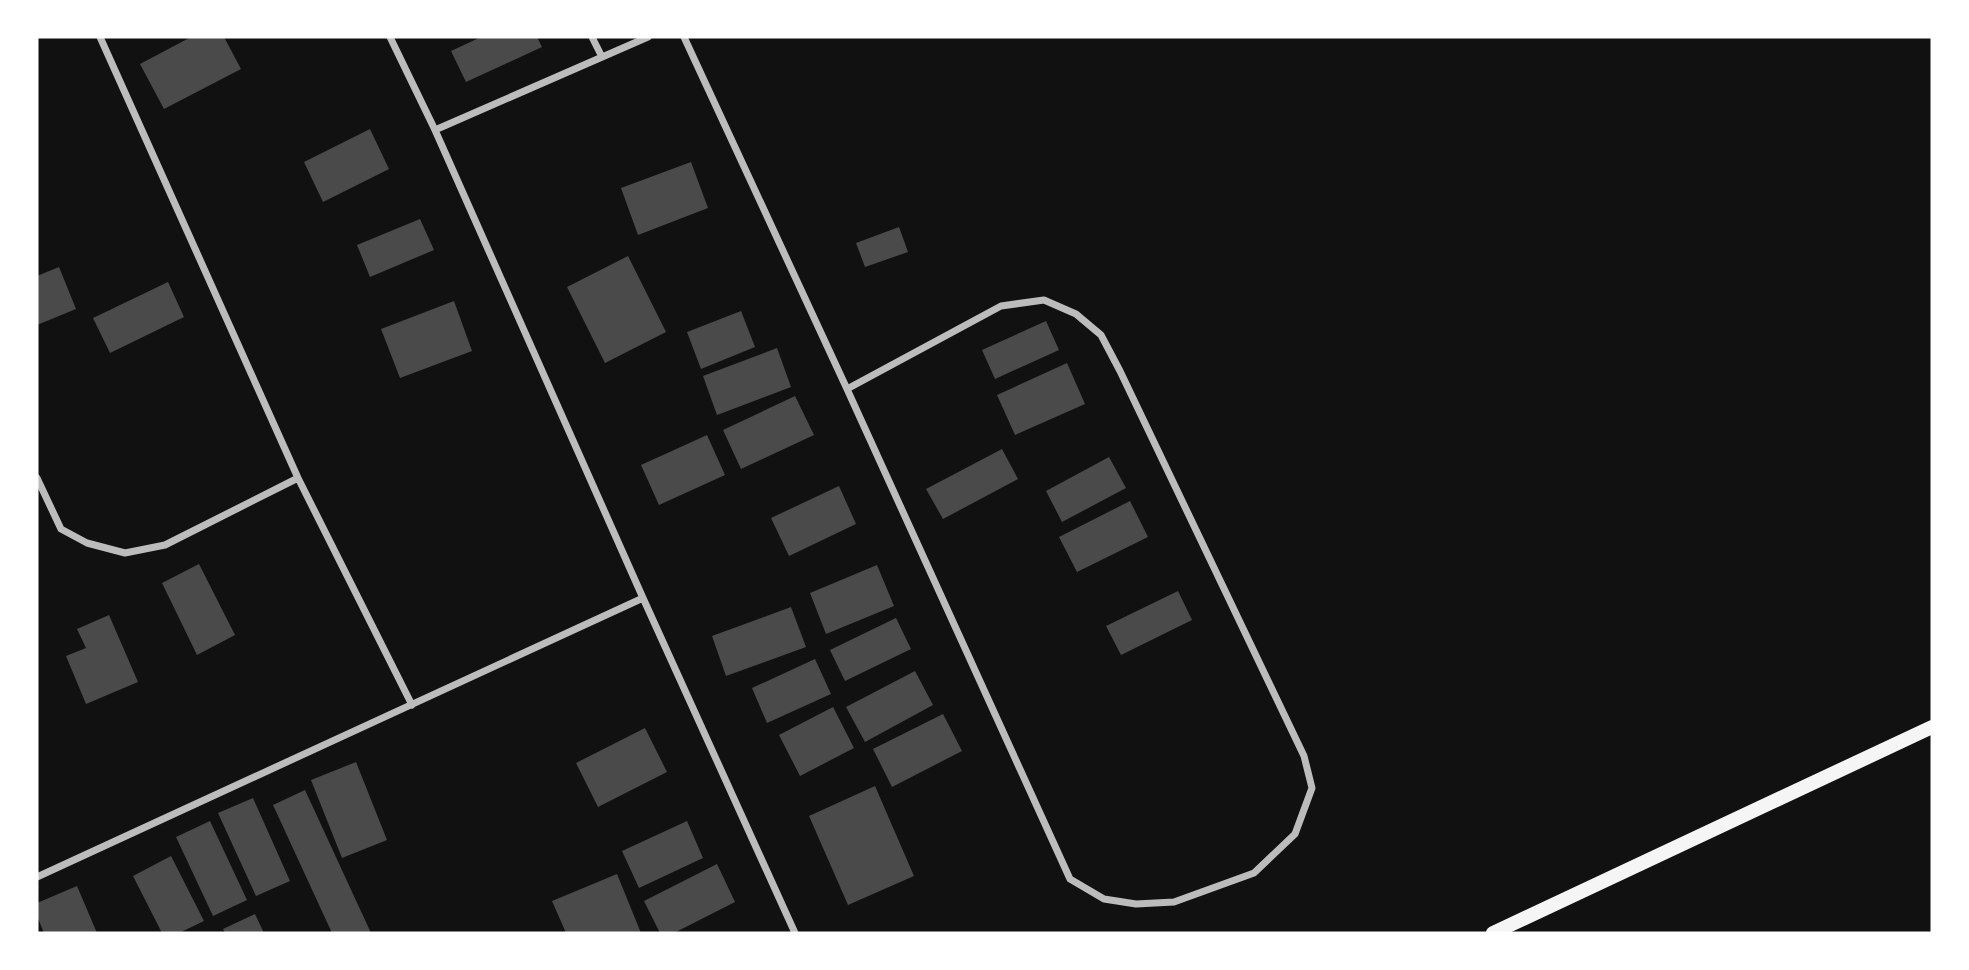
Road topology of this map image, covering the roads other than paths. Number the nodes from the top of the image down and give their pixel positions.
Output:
1 (100, 37) edge
2 (390, 37) edge
3 (592, 37) edge
4 (648, 37) edge
5 (684, 37) edge
6 (602, 57) junction
7 (435, 130) junction
8 (847, 389) junction
9 (37, 478) edge
10 (298, 478) junction
11 (643, 598) junction
12 (411, 705) junction
13 (1932, 727) edge
14 (37, 877) edge
15 (1512, 930) edge
16 (795, 933) edge
17 (1493, 933) edge

1 - 10 street
2 - 7 street
3 - 6 street
4 - 6 street
5 - 8 street
6 - 7 street
7 - 11 street
8 - 8 street
9 - 10 street
10 - 12 street
11 - 12 street
11 - 16 street
12 - 14 street
13 - 15 main road
15 - 17 main road

